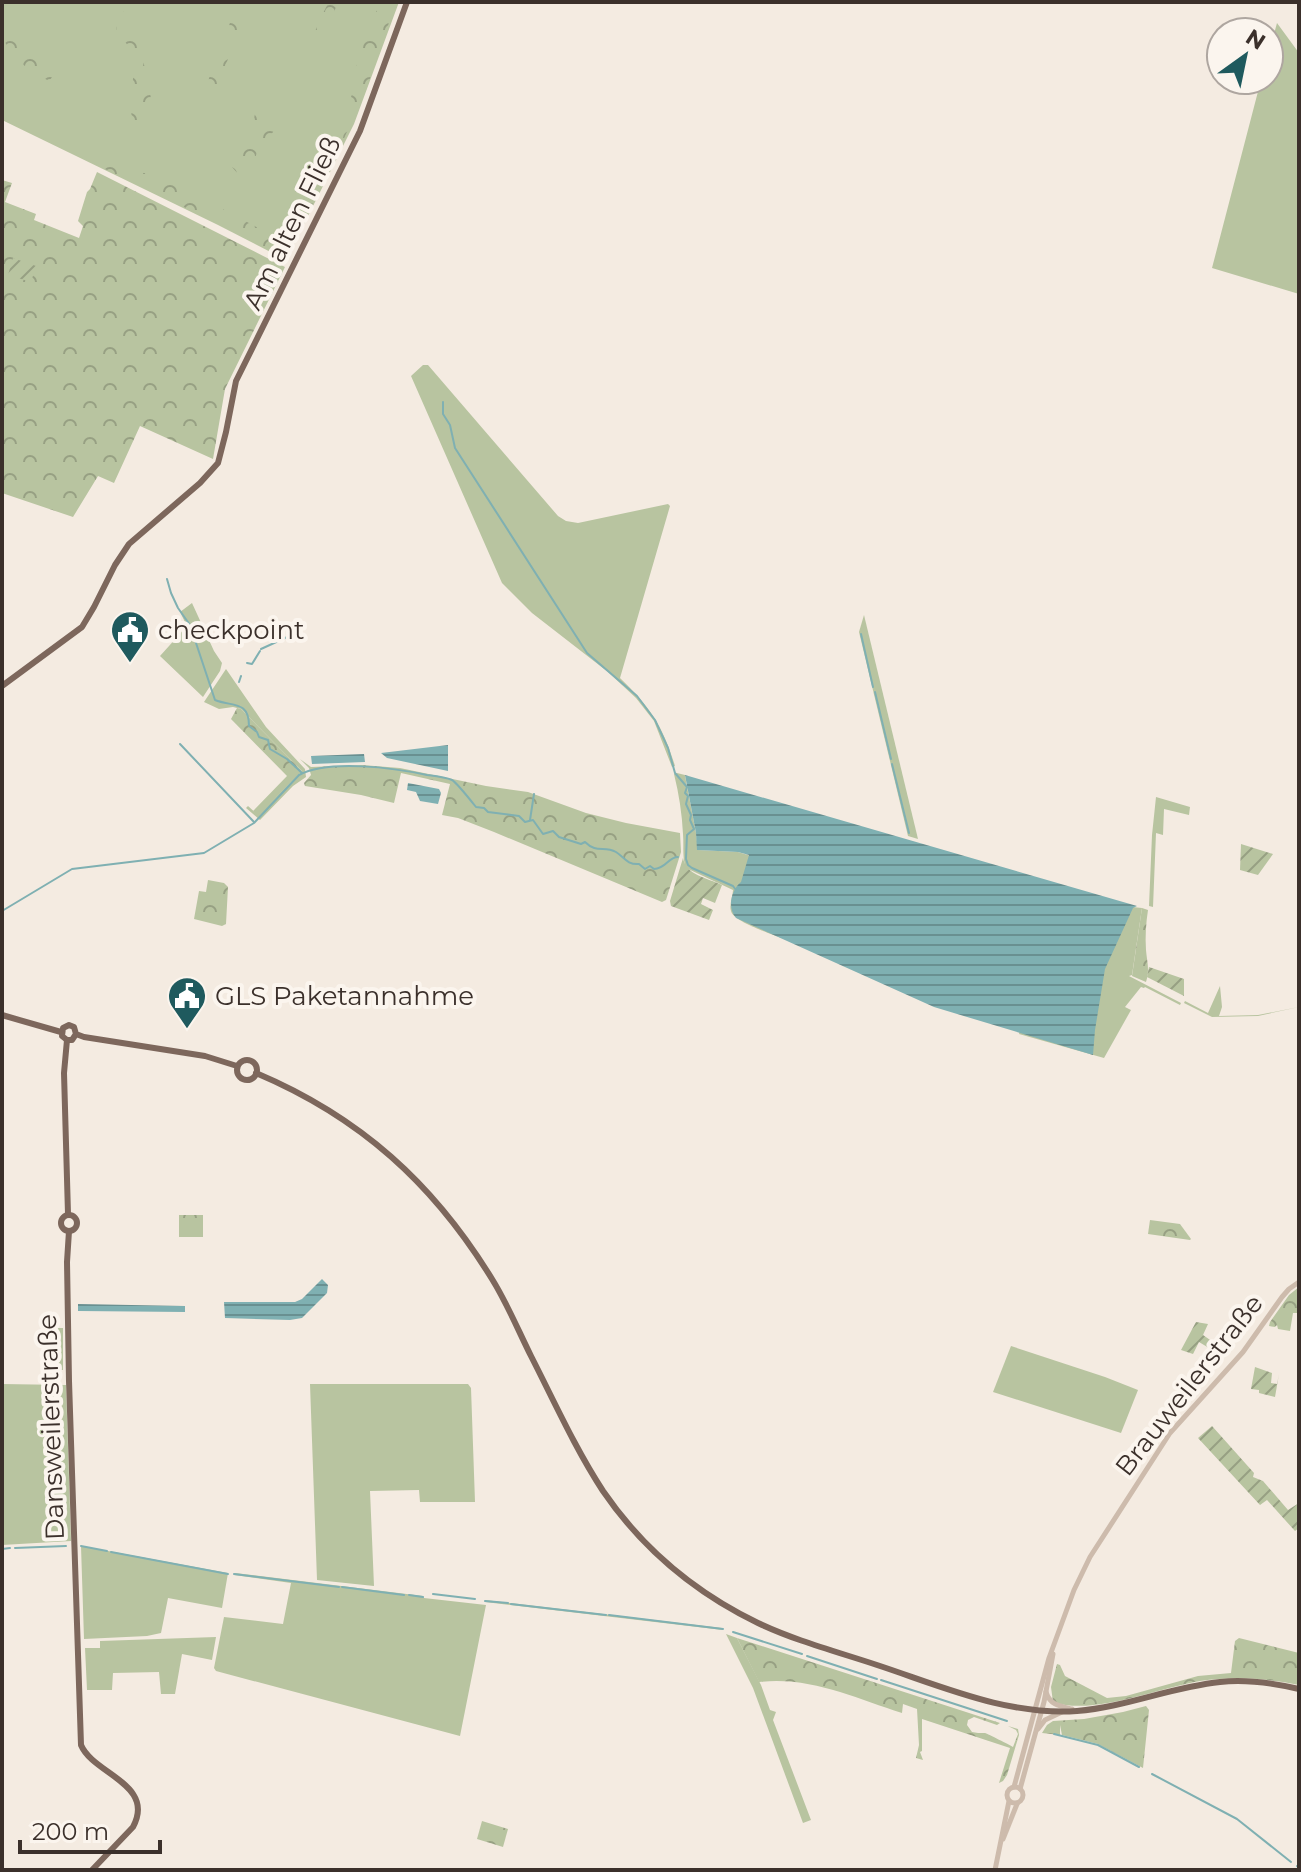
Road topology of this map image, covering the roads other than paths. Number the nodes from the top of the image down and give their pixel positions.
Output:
1 (407, 2) edge
2 (2, 686) edge
3 (2, 1015) edge
4 (61, 1032) junction
5 (76, 1034) junction
6 (67, 1040) junction
7 (237, 1066) junction
8 (256, 1073) junction
9 (68, 1214) junction
10 (69, 1231) junction
11 (1299, 1282) edge
12 (1054, 1645) junction
13 (1299, 1689) edge
14 (1046, 1691) junction
15 (1038, 1710) junction
16 (1063, 1711) junction
17 (1076, 1711) junction
18 (1035, 1733) junction
19 (1017, 1788) junction
20 (1009, 1801) junction
21 (1017, 1803) junction
22 (1002, 1840) junction
23 (92, 1870) edge
24 (995, 1870) edge

1 - 2 main road, Am alten Fließ
3 - 4 main road
4 - 5 main road
4 - 6 main road
5 - 6 main road
5 - 7 main road
6 - 9 main road, Dansweilerstraße
7 - 8 main road
7 - 8 main road
8 - 15 main road
9 - 10 main road, Dansweilerstraße
9 - 10 main road, Dansweilerstraße
10 - 23 main road, Dansweilerstraße
11 - 12 street, Brauweilerstraße
12 - 14 street, Brauweilerstraße
12 - 15 street, Brauweilerstraße
13 - 17 main road
14 - 15 street, Brauweilerstraße
14 - 17 street
15 - 16 main road
15 - 18 street, Brauweilerstraße
15 - 19 street, Brauweilerstraße
16 - 17 main road
16 - 18 street
18 - 19 street, Brauweilerstraße
19 - 20 street
19 - 21 street
20 - 21 street
20 - 22 street
21 - 22 street
22 - 24 street

